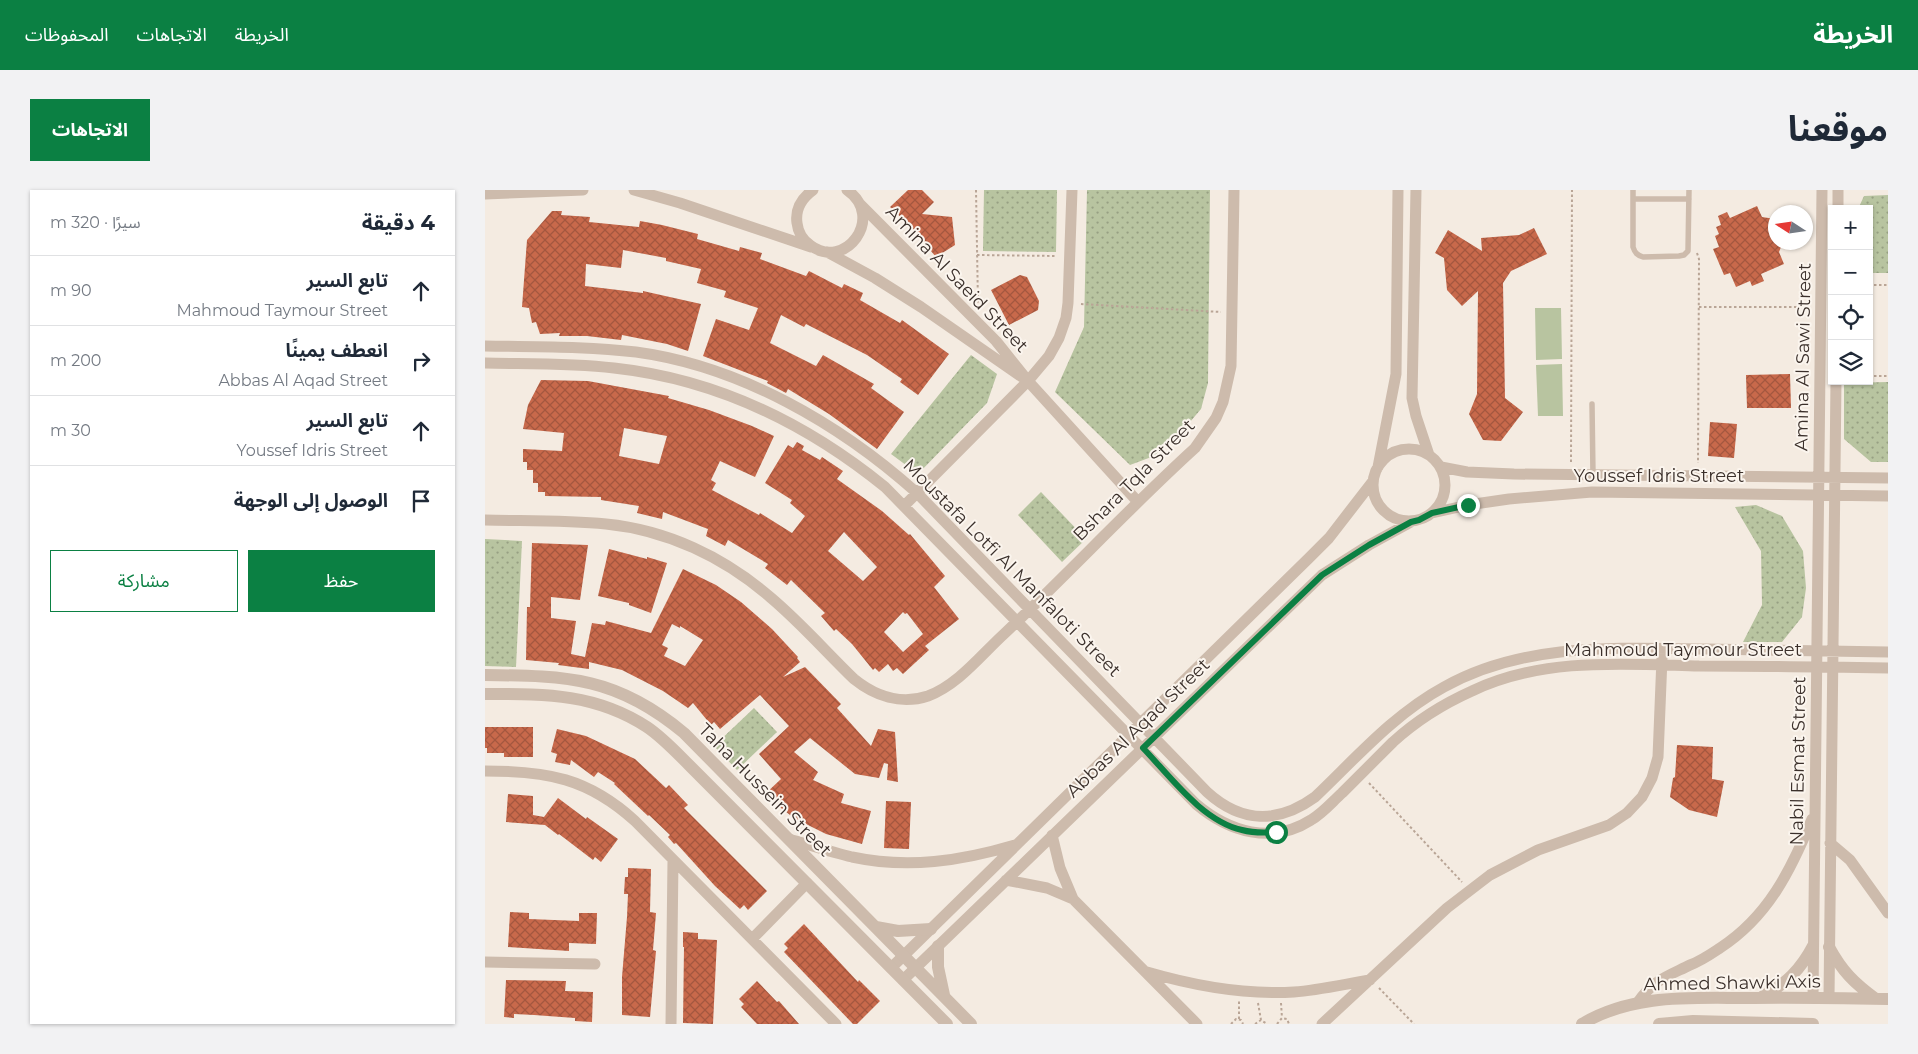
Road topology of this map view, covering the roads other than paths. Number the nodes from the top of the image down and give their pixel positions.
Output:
1 (583, 190) edge
2 (634, 190) edge
3 (1072, 190) edge
4 (1234, 190) edge
5 (1398, 190) edge
6 (1416, 190) edge
7 (1633, 190) edge
8 (1689, 190) edge
9 (1822, 190) edge
10 (1838, 190) edge
11 (809, 191) edge
12 (485, 194) edge
13 (854, 195) edge
14 (1633, 198) junction
15 (1689, 199) junction
16 (1838, 205) edge
17 (811, 247) junction
18 (827, 252) junction
19 (485, 346) edge
20 (485, 363) edge
21 (1027, 381) junction
22 (1836, 385) edge
23 (1592, 404) dead end
24 (1429, 455) junction
25 (1378, 467) junction
26 (1441, 467) junction
27 (1593, 475) junction
28 (1819, 477) junction
29 (1835, 477) junction
30 (1888, 478) edge
31 (1373, 481) junction
32 (917, 493) junction
33 (1818, 495) junction
34 (1834, 495) junction
35 (1888, 496) edge
36 (1138, 502) junction
37 (904, 506) junction
38 (1432, 513) junction
39 (485, 520) edge
40 (1411, 522) junction
41 (1030, 609) junction
42 (1018, 621) junction
43 (1662, 649) junction
44 (1817, 651) junction
45 (1833, 651) junction
46 (1888, 652) edge
47 (1662, 665) junction
48 (1816, 667) junction
49 (1832, 667) junction
50 (1888, 668) edge
51 (485, 675) edge
52 (485, 694) edge
53 (1141, 723) junction
54 (1130, 734) junction
55 (1154, 737) junction
56 (1143, 748) junction
57 (1366, 748) junction
58 (1376, 759) junction
59 (485, 771) edge
60 (1814, 813) junction
61 (1052, 835) junction
62 (789, 839) junction
63 (1831, 843) junction
64 (1017, 845) junction
65 (673, 860) junction
66 (1006, 880) junction
67 (807, 883) junction
68 (1073, 898) junction
69 (1888, 913) edge
70 (876, 927) junction
71 (931, 930) junction
72 (752, 939) junction
73 (938, 946) junction
74 (1813, 946) junction
75 (1829, 948) junction
76 (904, 956) junction
77 (485, 962) edge
78 (595, 964) dead end
79 (891, 968) junction
80 (915, 968) junction
81 (1145, 972) junction
82 (903, 980) junction
83 (1370, 980) junction
84 (945, 997) junction
85 (1759, 998) junction
86 (1813, 998) junction
87 (1829, 998) junction
88 (1882, 999) edge
89 (1638, 1002) junction
90 (1757, 1023) edge
91 (671, 1024) edge
92 (836, 1024) edge
93 (947, 1024) edge
94 (971, 1024) edge
95 (1197, 1024) edge
96 (1322, 1024) edge
97 (1582, 1024) edge
98 (1659, 1024) edge
99 (1813, 1024) edge

1 - 12 street
2 - 17 street, Amina Al Saeid Street
3 - 21 street
4 - 36 street, Bshara Tqla Street
5 - 25 street
6 - 24 street
7 - 14 lane
8 - 15 lane
9 - 28 street, Amina Al Sawi Street
10 - 16 street
11 - 17 street
13 - 18 street
13 - 21 street, Amina Al Saeid Street
14 - 15 lane
14 - 15 lane
17 - 18 street, Amina Al Saeid Street
18 - 21 street, Amina Al Saeid Street
19 - 32 street, Moustafa Lotfi Al Manfaloti Street
20 - 37 street, Moustafa Lotfi Al Manfaloti Street
21 - 32 street
21 - 36 street, Amina Al Saeid Street
22 - 29 street, Amina Al Sawi Street
23 - 27 lane
24 - 25 street
24 - 26 street
25 - 31 street
26 - 27 street, Youssef Idris Street
26 - 38 street
27 - 28 street, Youssef Idris Street
28 - 29 street, Youssef Idris Street
28 - 33 street, Amina Al Sawi Street
29 - 30 street, Youssef Idris Street
29 - 34 street, Amina Al Sawi Street
31 - 40 street
31 - 53 street, Abbas Al Aqad Street
32 - 37 street
32 - 41 street, Moustafa Lotfi Al Manfaloti Street
33 - 34 street, Youssef Idris Street
33 - 38 street, Youssef Idris Street
33 - 44 street, Nabil Esmat Street
34 - 35 street, Youssef Idris Street
34 - 45 street, Nabil Esmat Street
36 - 41 street, Bshara Tqla Street
37 - 42 street, Moustafa Lotfi Al Manfaloti Street
38 - 40 street
39 - 42 street, Bshara Tqla Street
40 - 55 street, Abbas Al Aqad Street
41 - 42 street, Bshara Tqla Street
41 - 53 street, Moustafa Lotfi Al Manfaloti Street
42 - 54 street, Moustafa Lotfi Al Manfaloti Street
43 - 44 street, Mahmoud Taymour Street
43 - 47 street
43 - 57 street, Mahmoud Taymour Street
44 - 45 street, Mahmoud Taymour Street
44 - 48 street, Nabil Esmat Street
45 - 46 street, Mahmoud Taymour Street
45 - 49 street, Nabil Esmat Street
47 - 48 street, Mahmoud Taymour Street
47 - 58 street, Mahmoud Taymour Street
47 - 83 street
48 - 49 street, Mahmoud Taymour Street
48 - 60 street, Nabil Esmat Street
49 - 50 street, Mahmoud Taymour Street
49 - 63 street, Nabil Esmat Street
51 - 62 street, Taha Hussein Street
52 - 67 street, Taha Hussein Street
53 - 54 street, Abbas Al Aqad Street
53 - 55 street, Mahmoud Taymour Street
54 - 56 street, Mahmoud Taymour Street
54 - 64 street, Abbas Al Aqad Street
55 - 56 street, Abbas Al Aqad Street
55 - 57 street, Mahmoud Taymour Street
56 - 58 street, Mahmoud Taymour Street
56 - 61 street, Abbas Al Aqad Street
57 - 58 street
59 - 65 street
60 - 74 street, Nabil Esmat Street
60 - 89 street
61 - 66 street, Abbas Al Aqad Street
61 - 68 street
62 - 64 street
62 - 70 street, Taha Hussein Street
63 - 69 street
63 - 75 street, Nabil Esmat Street
64 - 71 street, Abbas Al Aqad Street
65 - 72 street
65 - 91 street
66 - 68 street
66 - 73 street, Abbas Al Aqad Street
67 - 72 street
67 - 79 street, Taha Hussein Street
68 - 81 street
70 - 71 street
70 - 76 street, Taha Hussein Street
71 - 76 street, Abbas Al Aqad Street
72 - 92 street
73 - 80 street, Abbas Al Aqad Street
73 - 84 street
74 - 85 street
74 - 86 street, Nabil Esmat Street
75 - 87 street, Nabil Esmat Street
75 - 88 street
76 - 79 street, Abbas Al Aqad Street
76 - 80 street, Taha Hussein Street
77 - 78 street
79 - 82 street, Taha Hussein Street
80 - 82 street, Abbas Al Aqad Street
80 - 84 street, Taha Hussein Street
81 - 83 street
81 - 95 street
82 - 93 street, Taha Hussein Street
83 - 96 street
84 - 94 street, Taha Hussein Street
85 - 86 street, Ahmed Shawki Axis
85 - 89 street, Ahmed Shawki Axis
86 - 87 street, Ahmed Shawki Axis
87 - 88 street, Ahmed Shawki Axis
89 - 97 street, Ahmed Shawki Axis
90 - 98 street
90 - 99 street

